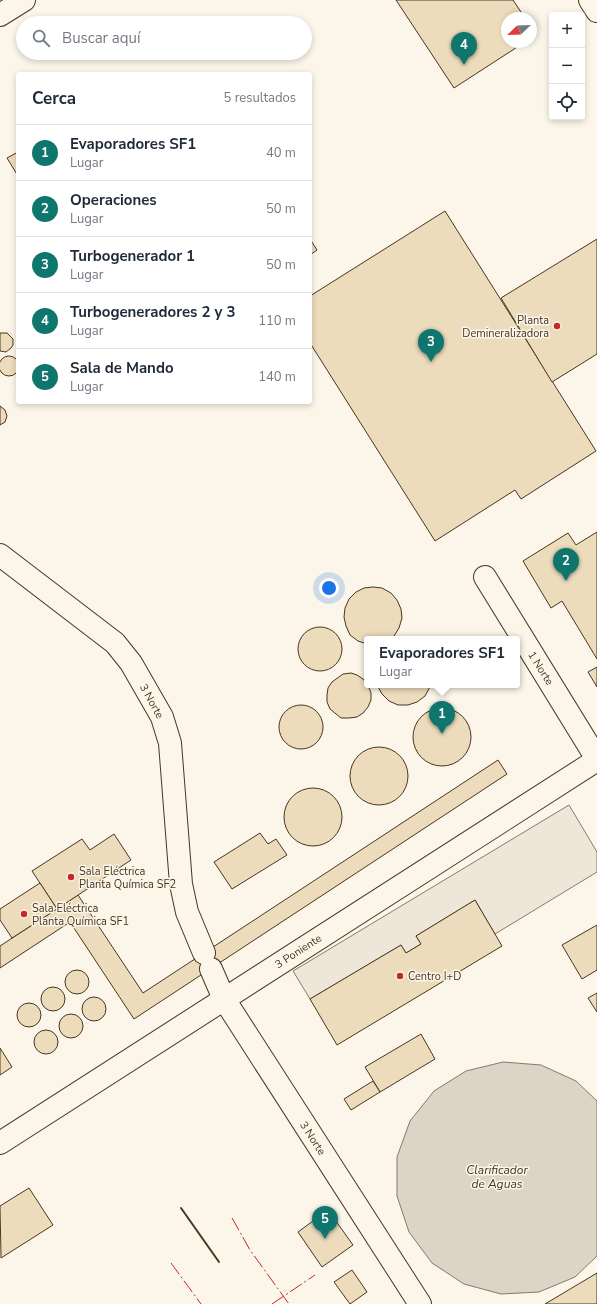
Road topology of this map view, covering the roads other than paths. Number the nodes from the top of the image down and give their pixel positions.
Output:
1 (24, 0) edge
2 (590, 0) edge
3 (597, 11) edge
4 (0, 15) edge
5 (0, 556) edge
6 (485, 576) dead end
7 (597, 759) edge
8 (224, 999) junction
9 (0, 1143) edge
10 (420, 1304) edge

1 - 4 lane
2 - 3 lane
5 - 8 lane, 3 Norte
6 - 7 lane, 1 Norte
7 - 8 lane, 3 Poniente
8 - 9 lane, 3 Poniente
8 - 10 lane, 3 Norte

